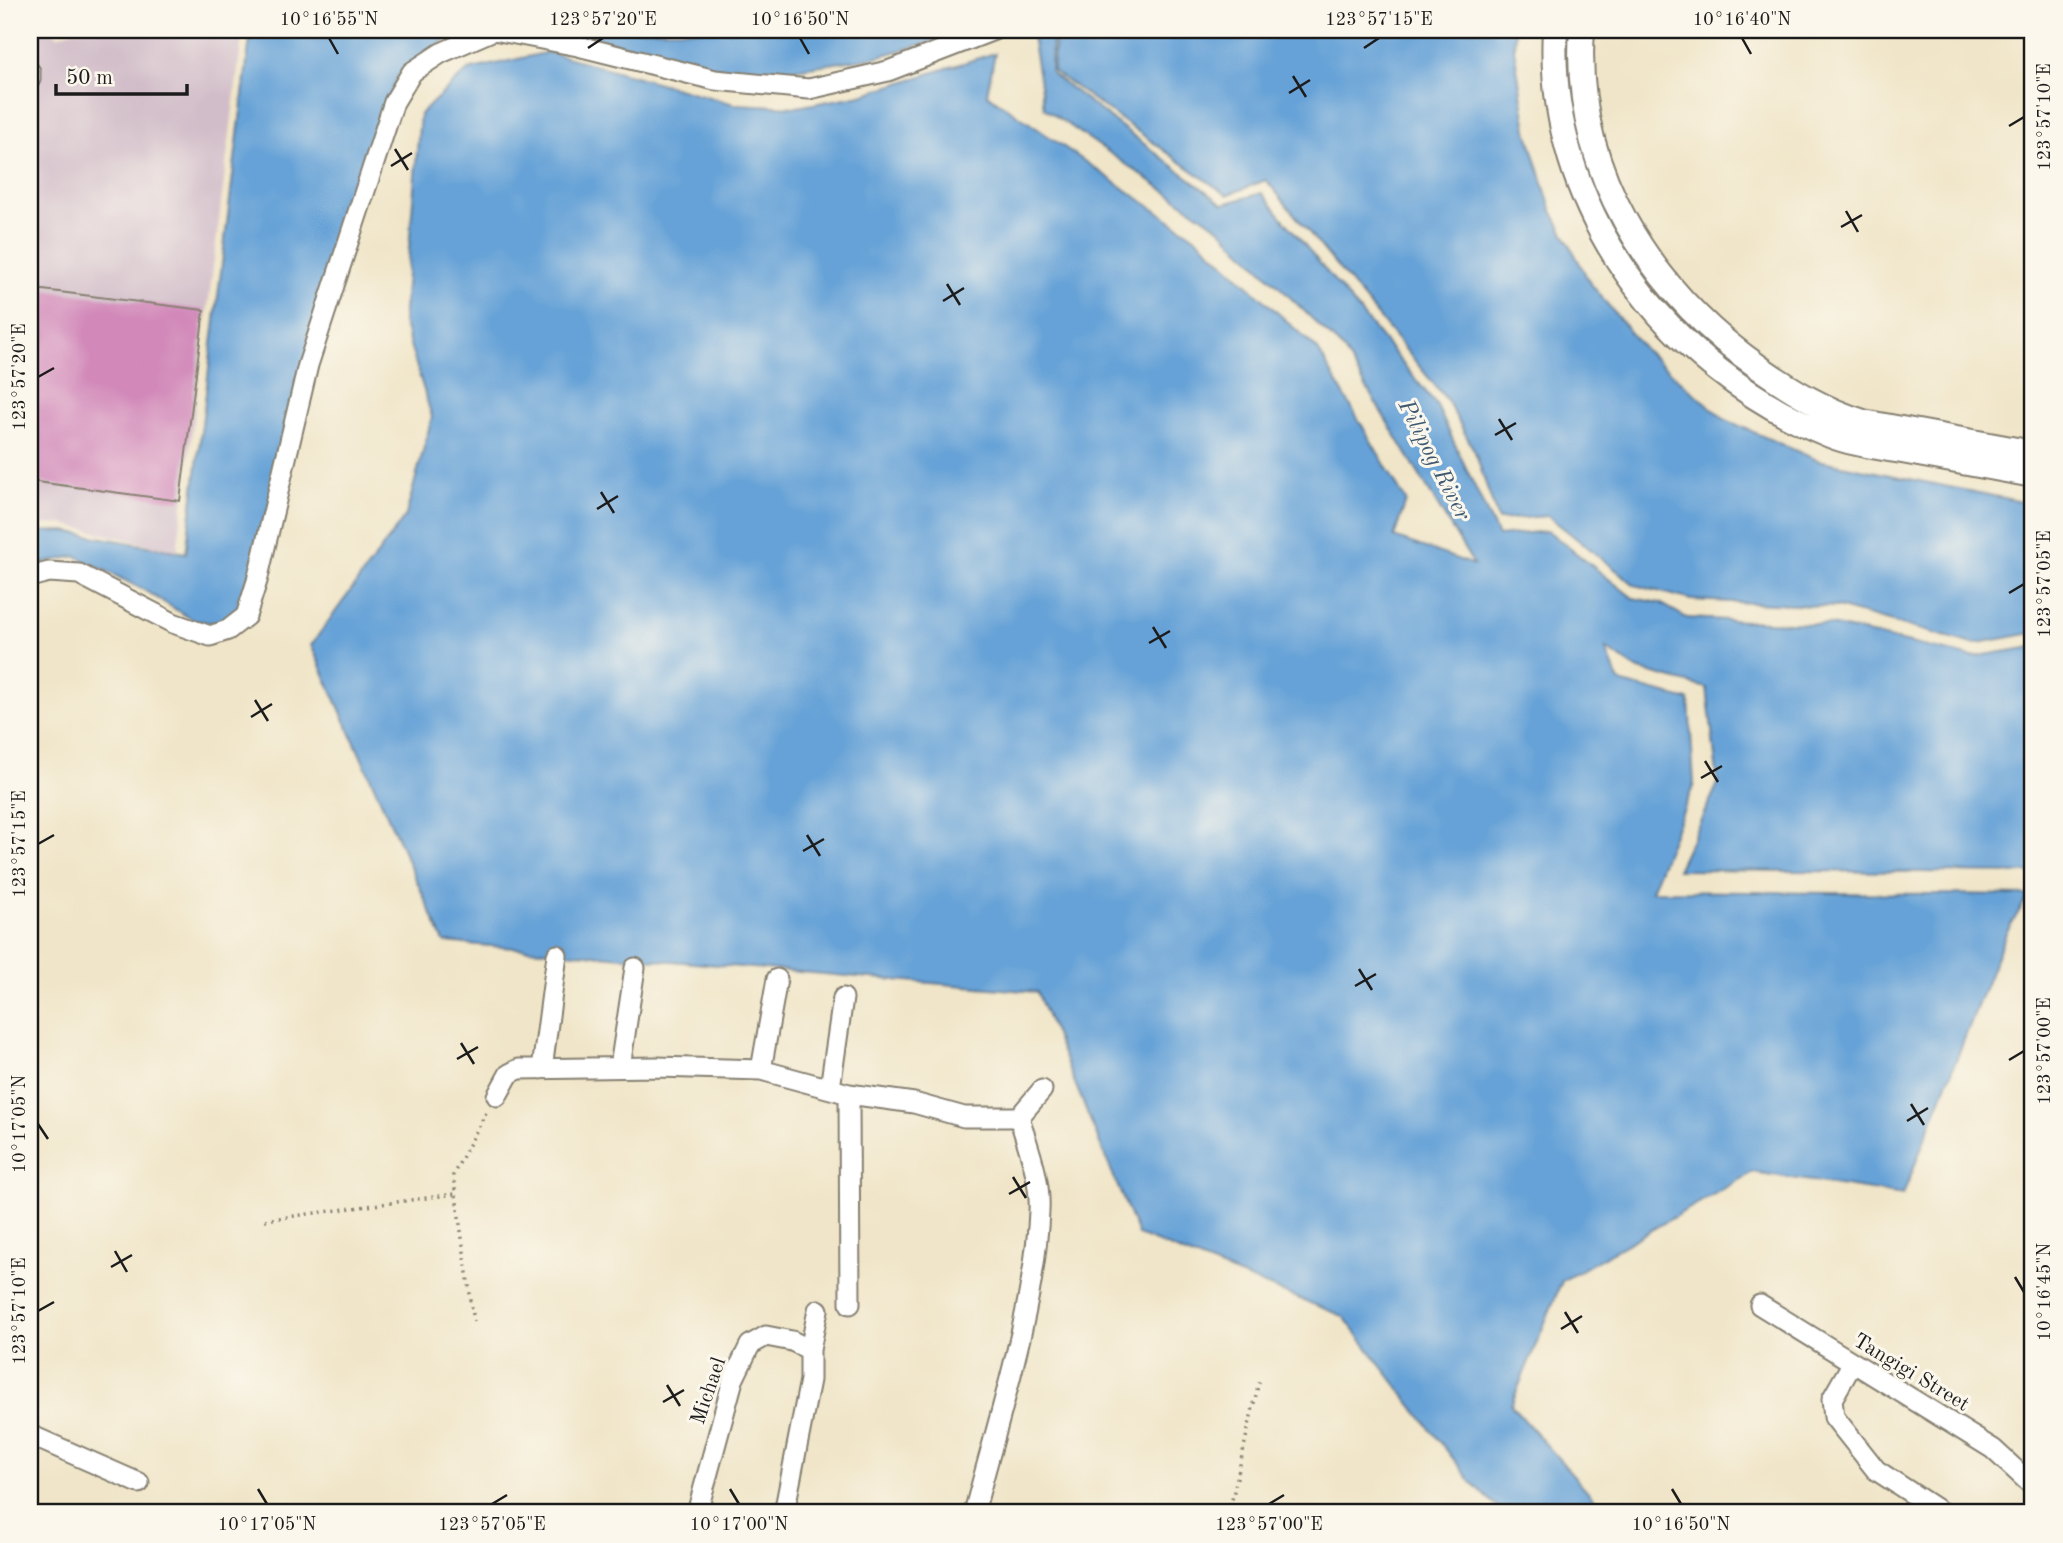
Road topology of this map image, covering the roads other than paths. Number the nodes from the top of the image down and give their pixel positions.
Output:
1 (994, 30) edge
2 (1555, 30) edge
3 (1582, 30) edge
4 (30, 72) edge
5 (30, 79) edge
6 (2030, 464) edge
7 (30, 577) edge
8 (557, 955) dead end
9 (635, 968) dead end
10 (777, 979) dead end
11 (843, 998) dead end
12 (620, 1067) junction
13 (542, 1069) junction
14 (761, 1070) junction
15 (1042, 1090) dead end
16 (839, 1091) junction
17 (497, 1096) road end
18 (1019, 1117) junction
19 (850, 1304) dead end
20 (1760, 1305) dead end
21 (818, 1310) dead end
22 (810, 1350) junction
23 (1852, 1364) junction
24 (30, 1435) edge
25 (139, 1483) dead end
26 (2033, 1486) edge
27 (696, 1513) edge
28 (784, 1513) edge
29 (974, 1513) edge
30 (1942, 1513) edge

1 - 7 street
2 - 6 main road
3 - 6 main road
4 - 5 street
8 - 13 street
9 - 12 street
10 - 14 street
11 - 16 street
12 - 13 street
12 - 14 street
13 - 17 street
14 - 16 street
15 - 18 street
16 - 18 street
16 - 19 street
18 - 29 street
20 - 23 street, Tangigi Street
21 - 22 street
22 - 27 street, Michael
22 - 28 street
23 - 26 street, Tangigi Street
23 - 30 street
24 - 25 street

